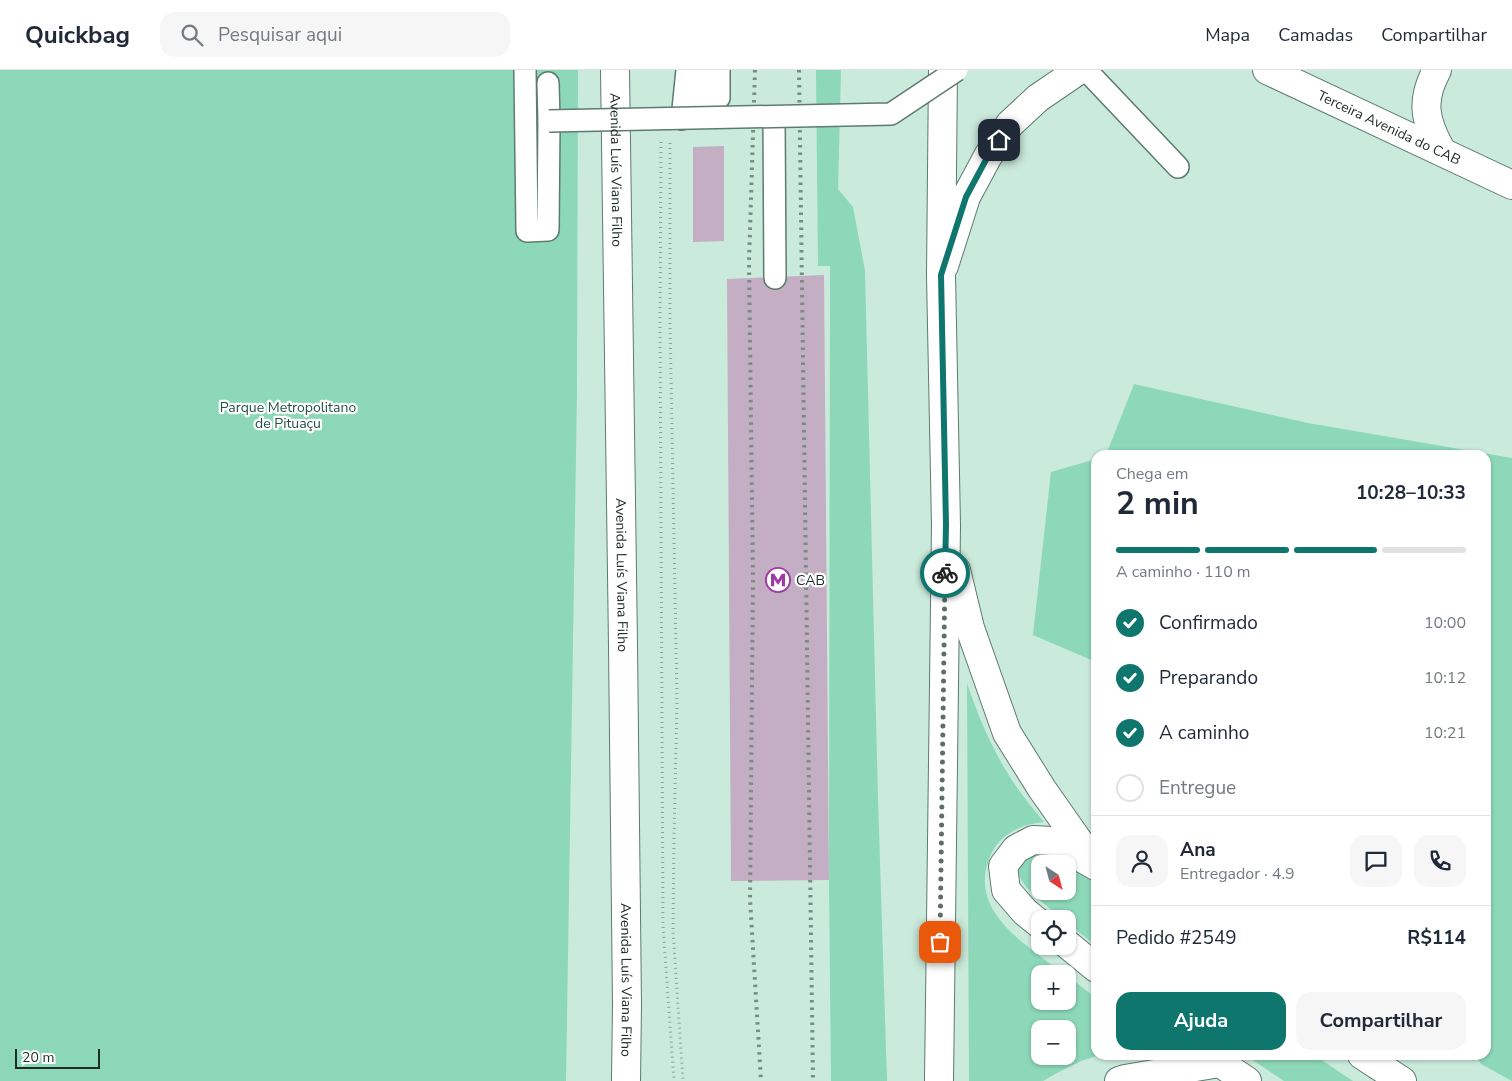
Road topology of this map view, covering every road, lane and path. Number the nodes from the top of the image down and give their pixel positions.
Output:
1 (525, 70) edge
2 (615, 70) edge
3 (686, 70) edge
4 (701, 70) edge
5 (719, 70) edge
6 (943, 70) edge
7 (957, 70) edge
8 (1079, 70) edge
9 (1086, 70) edge
10 (1267, 70) edge
11 (1437, 70) edge
12 (548, 84) dead end
13 (774, 117) junction
14 (682, 119) junction
15 (549, 121) junction
16 (661, 138) dead end
17 (670, 138) dead end
18 (1440, 150) junction
19 (1178, 167) dead end
20 (1512, 185) edge
21 (941, 275) junction
22 (775, 278) dead end
23 (946, 525) junction
24 (1091, 859) edge
25 (1091, 863) edge
26 (1031, 917) edge
27 (1076, 952) edge
28 (1091, 964) edge
29 (626, 1004) junction
30 (1210, 1060) edge
31 (1215, 1060) edge
32 (1370, 1060) edge
33 (612, 1081) edge
34 (626, 1081) edge
35 (674, 1081) edge
36 (683, 1081) edge
37 (939, 1081) edge
38 (1118, 1081) edge
39 (1246, 1081) edge
40 (1402, 1081) edge

1 - 15 street
2 - 29 main road, Avenida Luís Viana Filho
3 - 14 street
4 - 5 street
6 - 21 main road
7 - 13 street, bridge
8 - 21 main road
9 - 19 street
10 - 18 main road, Terceira Avenida do CAB
11 - 18 main road
12 - 15 street
13 - 14 street, bridge
13 - 22 street
14 - 15 street, bridge
16 - 35 path
17 - 36 path
18 - 20 main road, Terceira Avenida do CAB
21 - 23 main road
23 - 24 main road
23 - 37 main road
25 - 26 main road
27 - 28 main road
29 - 33 main road
29 - 34 main road, Avenida Luís Viana Filho
30 - 38 main road
31 - 39 main road
32 - 40 main road

